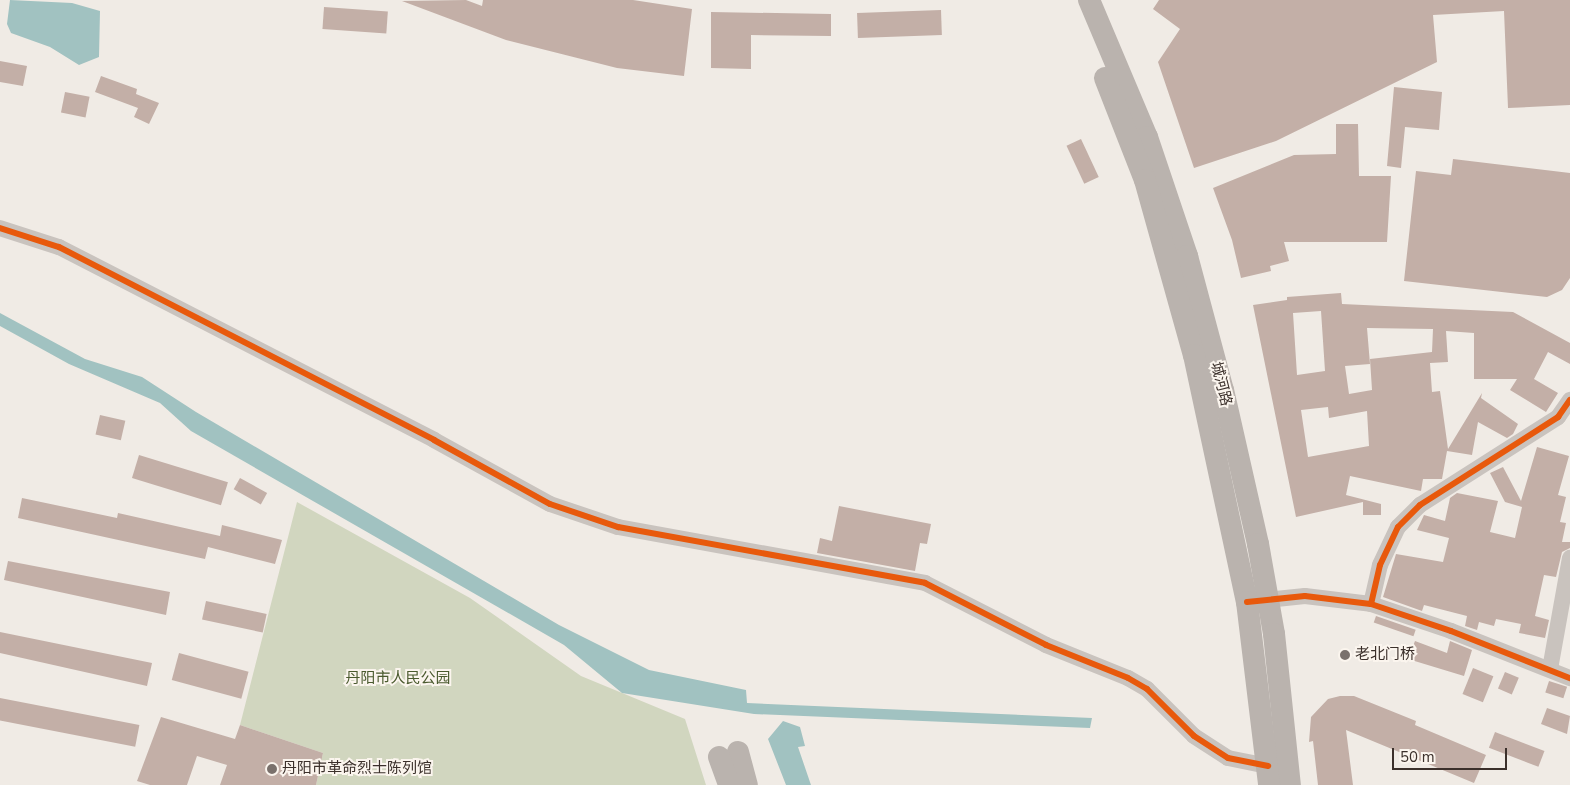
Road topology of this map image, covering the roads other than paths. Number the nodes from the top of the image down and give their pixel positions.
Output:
1 (1074, 0) edge
2 (1089, 0) edge
3 (0, 228) edge
4 (1570, 400) edge
5 (1570, 558) edge
6 (1258, 600) junction
7 (1371, 604) junction
8 (1550, 669) junction
9 (1570, 678) edge
10 (1269, 775) edge
11 (729, 785) edge
12 (747, 785) edge
13 (1290, 785) edge

1 - 6 main road, 城河路
2 - 6 main road, 城河路
3 - 10 street
4 - 7 street
5 - 8 street
6 - 7 street
6 - 10 main road, 城河路
6 - 13 main road, 城河路
7 - 8 street
8 - 9 street
11 - 12 main road

